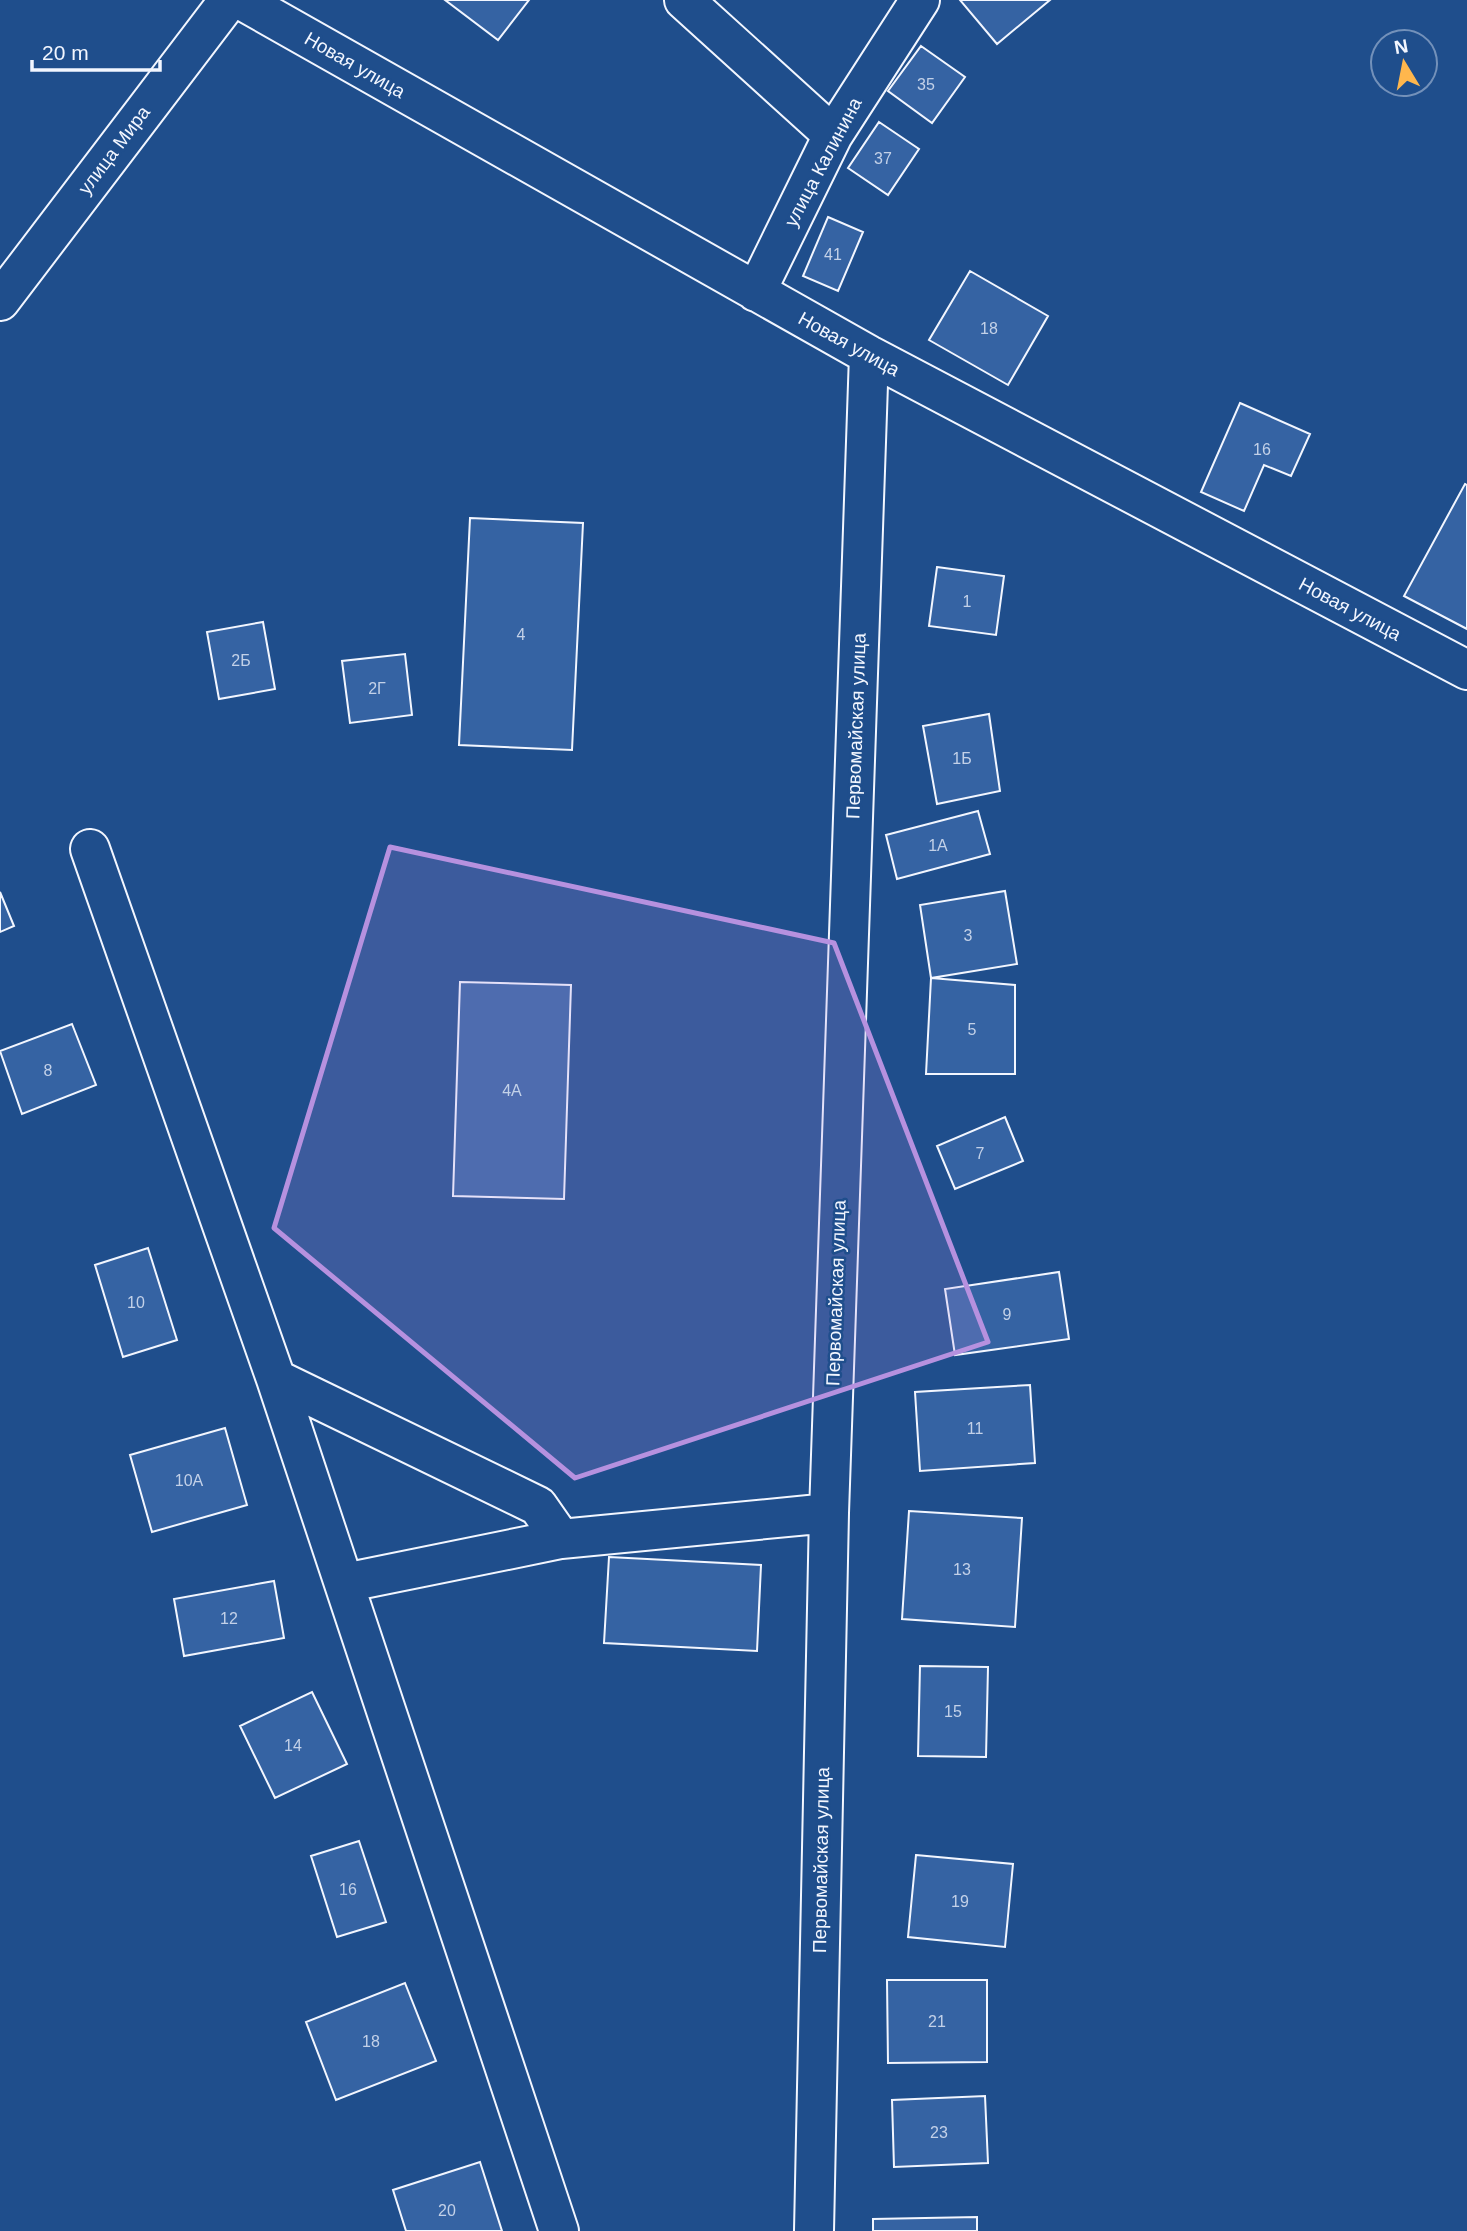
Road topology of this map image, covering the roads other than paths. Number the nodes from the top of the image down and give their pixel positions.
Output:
1 (229, 0) edge
2 (241, 0) edge
3 (684, 0) edge
4 (920, 0) edge
5 (833, 135) junction
6 (756, 292) junction
7 (0, 301) edge
8 (869, 355) junction
9 (1467, 670) edge
10 (90, 849) dead end
11 (276, 1379) junction
12 (829, 1513) junction
13 (561, 1539) junction
14 (344, 1583) junction
15 (559, 2231) edge
16 (814, 2231) edge

1 - 7 street, улица Мира
2 - 6 street, Новая улица
3 - 5 street
4 - 5 street, улица Калинина
5 - 6 street, улица Калинина
6 - 8 street, Новая улица
8 - 9 street, Новая улица
8 - 12 street, Первомайская улица
10 - 11 street
11 - 13 street
11 - 14 street
12 - 13 street
12 - 16 street, Первомайская улица
13 - 14 street
14 - 15 street

